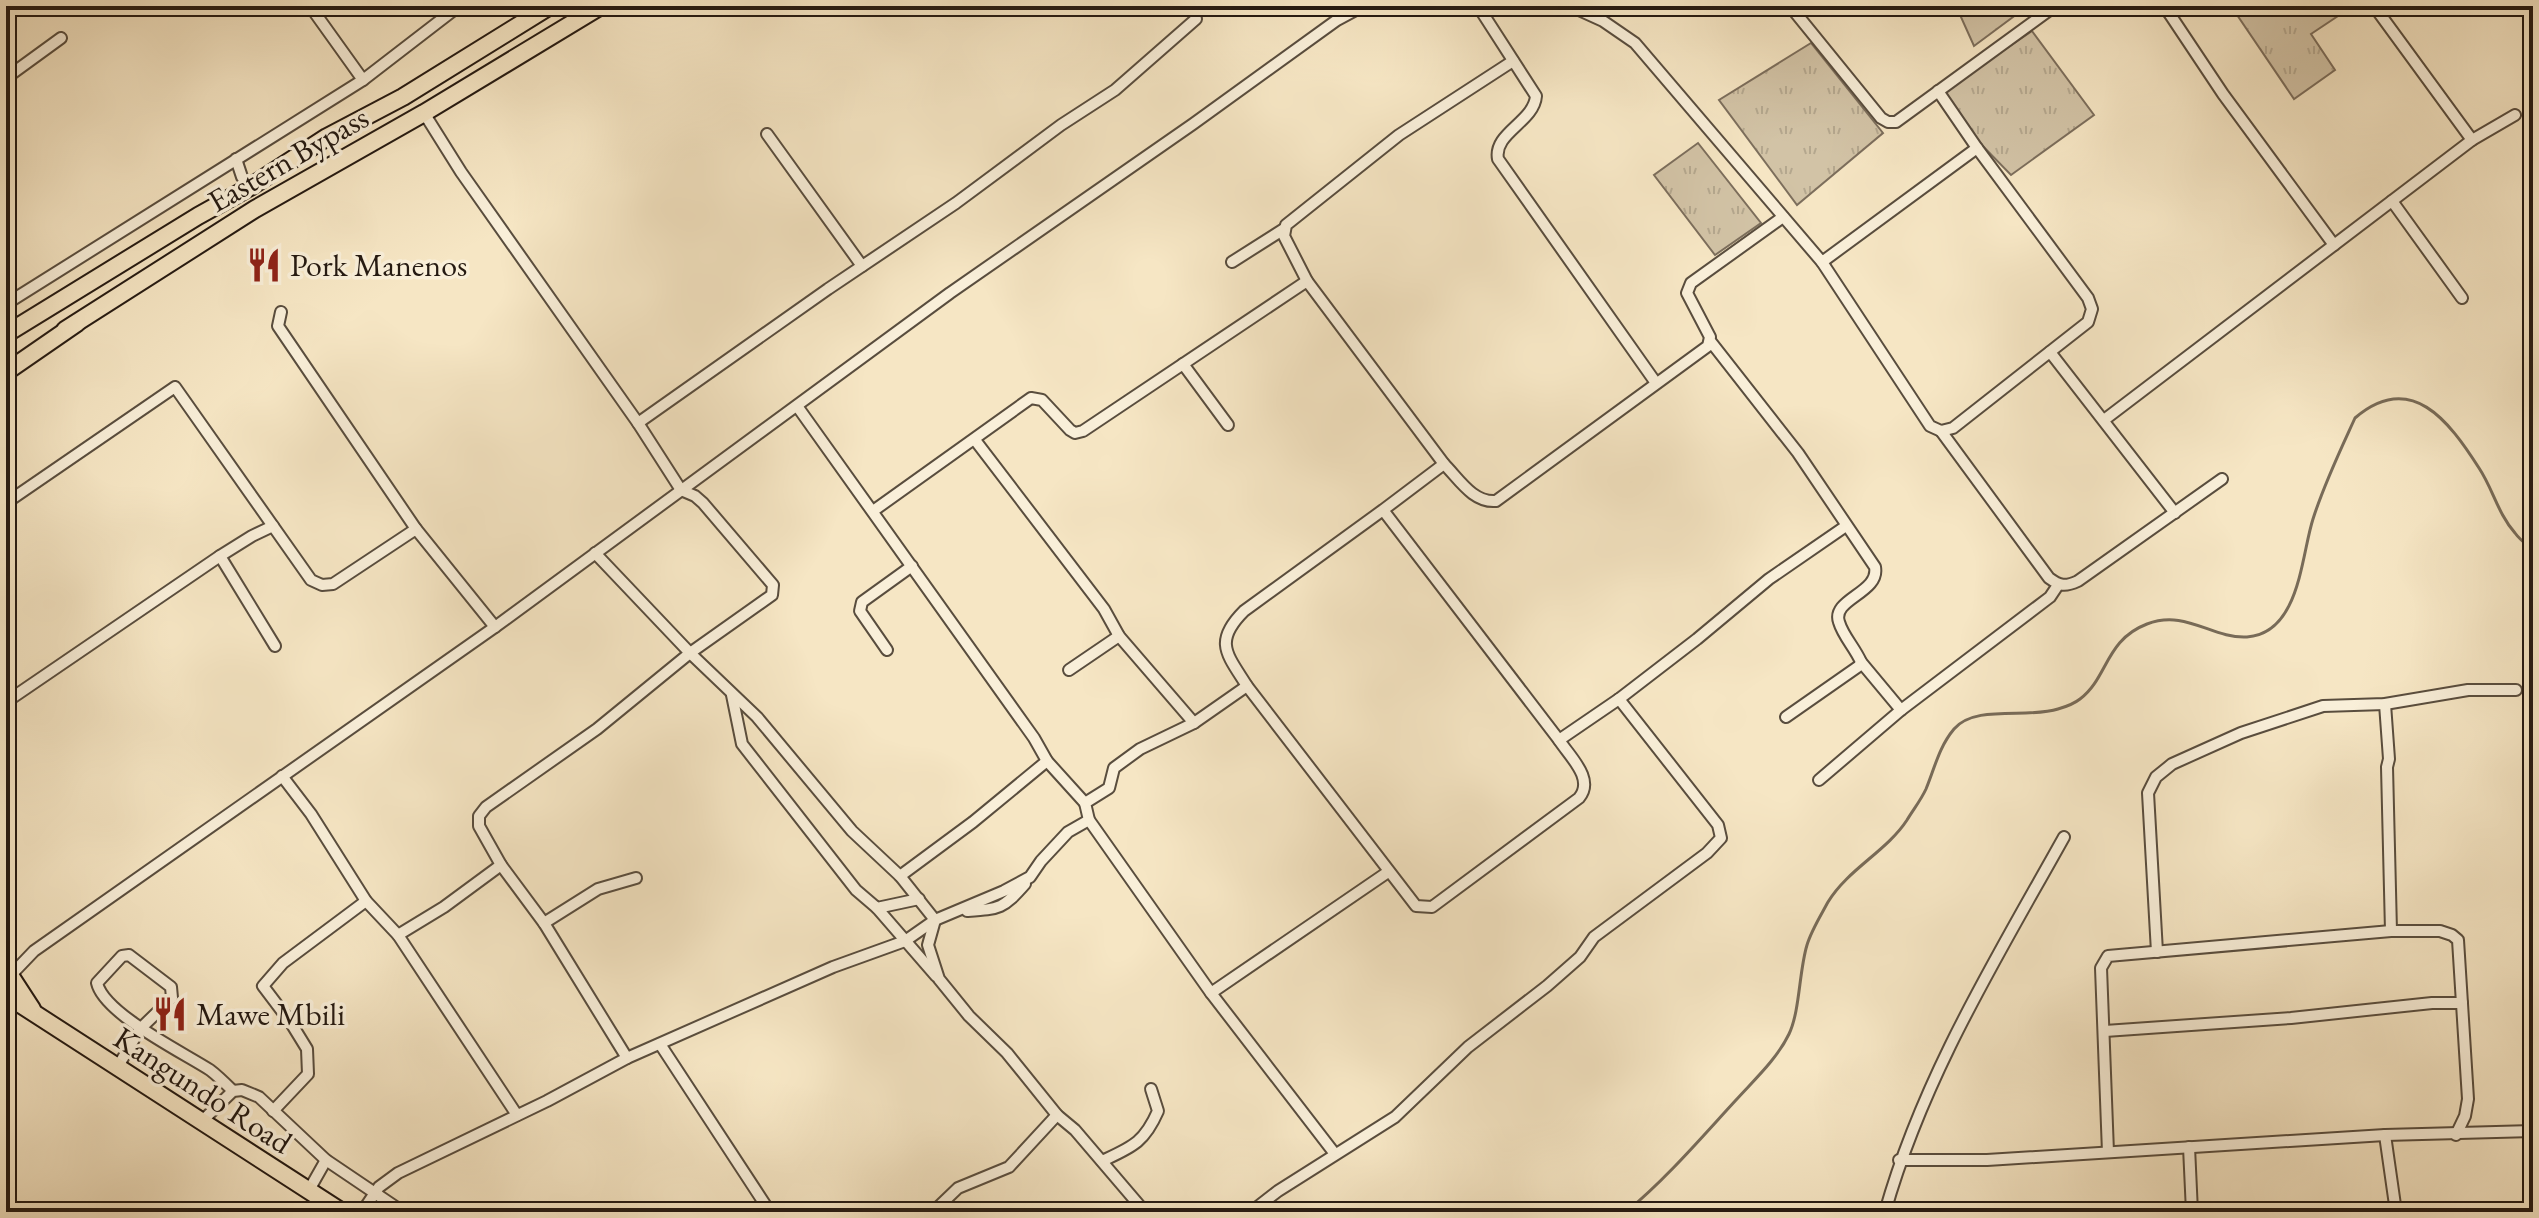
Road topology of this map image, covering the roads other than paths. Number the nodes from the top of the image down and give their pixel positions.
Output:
1 (310, 6) edge
2 (459, 6) edge
3 (550, 6) edge
4 (601, 6) edge
5 (1363, 6) edge
6 (1478, 6) edge
7 (1570, 6) edge
8 (1790, 6) edge
9 (2055, 6) edge
10 (2374, 6) edge
11 (2170, 8) edge
12 (1196, 19) dead end
13 (61, 38) dead end
14 (1513, 61) junction
15 (443, 71) junction
16 (6, 78) edge
17 (363, 80) junction
18 (1938, 91) junction
19 (457, 92) junction
20 (424, 113) junction
21 (2515, 115) dead end
22 (767, 134) dead end
23 (2472, 140) junction
24 (1977, 148) junction
25 (236, 159) junction
26 (250, 187) junction
27 (2392, 201) junction
28 (1783, 217) junction
29 (1284, 229) junction
30 (2334, 245) junction
31 (1232, 262) dead end
32 (1822, 262) junction
33 (862, 266) junction
34 (1307, 281) junction
35 (2462, 298) dead end
36 (6, 304) edge
37 (281, 312) dead end
38 (77, 323) junction
39 (6, 334) edge
40 (1711, 342) junction
41 (2050, 352) junction
42 (6, 364) edge
43 (1183, 364) junction
44 (6, 372) edge
45 (1656, 383) junction
46 (797, 406) junction
47 (2104, 420) junction
48 (638, 423) junction
49 (1228, 425) dead end
50 (1941, 431) junction
51 (975, 440) junction
52 (1444, 464) junction
53 (2222, 479) dead end
54 (681, 490) junction
55 (6, 503) edge
56 (1383, 510) junction
57 (873, 511) junction
58 (2175, 513) junction
59 (273, 526) junction
60 (1846, 526) junction
61 (416, 529) junction
62 (595, 553) junction
63 (220, 556) junction
64 (912, 566) junction
65 (2058, 585) junction
66 (495, 627) junction
67 (1119, 636) junction
68 (275, 646) dead end
69 (887, 650) dead end
70 (690, 653) junction
71 (1861, 662) junction
72 (1069, 670) dead end
73 (1247, 686) junction
74 (2516, 690) dead end
75 (732, 695) junction
76 (1619, 699) junction
77 (6, 702) edge
78 (2385, 704) junction
79 (1901, 710) junction
80 (1786, 717) dead end
81 (1194, 723) junction
82 (1559, 740) junction
83 (1047, 761) junction
84 (282, 776) junction
85 (1819, 780) dead end
86 (1085, 803) junction
87 (1089, 820) junction
88 (2064, 837) dead end
89 (501, 865) junction
90 (1388, 872) junction
91 (900, 876) junction
92 (636, 878) dead end
93 (919, 899) junction
94 (366, 901) junction
95 (877, 908) junction
96 (935, 920) junction
97 (544, 923) junction
98 (2391, 931) junction
99 (398, 935) junction
100 (905, 941) junction
101 (2157, 952) junction
102 (8, 972) edge
103 (939, 979) junction
104 (1211, 993) junction
105 (6, 995) edge
106 (2462, 1003) junction
107 (35, 1014) junction
108 (140, 1029) junction
109 (2105, 1031) junction
110 (660, 1044) junction
111 (627, 1058) junction
112 (117, 1068) junction
113 (1151, 1089) dead end
114 (233, 1091) junction
115 (273, 1111) junction
116 (517, 1115) junction
117 (1057, 1115) junction
118 (202, 1121) junction
119 (2533, 1131) edge
120 (2385, 1135) junction
121 (2456, 1135) junction
122 (2189, 1147) junction
123 (2108, 1152) junction
124 (1335, 1154) junction
125 (326, 1160) junction
126 (1899, 1160) junction
127 (1102, 1161) junction
128 (309, 1190) junction
129 (376, 1192) junction
130 (342, 1212) edge
131 (362, 1212) edge
132 (403, 1212) edge
133 (770, 1212) edge
134 (933, 1212) edge
135 (1145, 1212) edge
136 (1251, 1212) edge
137 (1885, 1212) edge
138 (2192, 1212) edge
139 (2396, 1212) edge

1 - 17 street
2 - 17 street
3 - 15 main road, Eastern Bypass
4 - 19 main road, Eastern Bypass
5 - 46 street
6 - 14 street
7 - 28 street
8 - 18 street
9 - 18 street
10 - 23 street
11 - 30 street
12 - 33 street
13 - 16 street
14 - 29 street
14 - 45 street
15 - 19 main road
15 - 26 main road, Eastern Bypass
17 - 25 street
18 - 24 street
19 - 20 main road, Eastern Bypass
20 - 38 main road, Eastern Bypass
20 - 48 street
21 - 23 street
22 - 33 street
23 - 27 street
24 - 32 street
24 - 41 street
25 - 26 street
25 - 36 street
26 - 39 main road, Eastern Bypass
27 - 30 street
27 - 35 street
28 - 32 street
28 - 40 street
29 - 31 street
29 - 34 street
30 - 47 street
32 - 50 street
33 - 48 street
34 - 43 street
34 - 52 street
37 - 61 street
38 - 42 main road, Eastern Bypass
38 - 44 main road
40 - 45 street
40 - 60 street
41 - 47 street
41 - 50 street
43 - 49 street
43 - 51 street
45 - 52 street
46 - 54 street
46 - 57 street
47 - 58 street
48 - 54 street
50 - 65 street
51 - 57 street
51 - 67 street
52 - 56 street
53 - 58 street
54 - 62 street
54 - 70 street
55 - 59 street
56 - 73 street
56 - 82 street
57 - 64 street
58 - 65 street
59 - 61 street
59 - 63 street
60 - 71 street
60 - 76 street
61 - 66 street
62 - 66 street
62 - 70 street
63 - 68 street
63 - 77 street
64 - 69 street
64 - 83 street
65 - 79 street
66 - 84 street
67 - 72 street
67 - 81 street
70 - 75 street
70 - 89 street
71 - 79 street
71 - 80 street
73 - 81 street
73 - 90 street
74 - 78 street
75 - 91 street
75 - 95 street
76 - 82 street
76 - 124 street
78 - 98 street
78 - 101 street
79 - 85 street
81 - 86 street
82 - 90 street
83 - 86 street
83 - 91 street
84 - 94 street
84 - 102 street
86 - 87 street
87 - 96 street
87 - 104 street
88 - 126 street
89 - 97 street
89 - 99 street
90 - 104 street
91 - 93 street
92 - 97 street
93 - 95 street
93 - 96 street
94 - 99 street
94 - 115 street
95 - 100 street
96 - 100 street
96 - 103 street
97 - 111 street
98 - 101 street
98 - 106 street
99 - 116 street
100 - 103 street
100 - 110 street
101 - 109 street
102 - 107 main road, Kangundo Road
103 - 117 street
104 - 124 street
105 - 107 main road, Kangundo Road
106 - 109 street
106 - 121 street
107 - 112 main road, Kangundo Road
108 - 108 street
108 - 112 street
108 - 114 street
109 - 123 street
110 - 111 street
110 - 133 street
111 - 116 street
112 - 118 main road, Kangundo Road
113 - 127 street
114 - 115 street
114 - 118 street
115 - 125 street
116 - 129 street
117 - 127 street
117 - 134 street
118 - 128 main road, Kangundo Road
119 - 121 street
120 - 121 street
120 - 122 street
120 - 139 street
122 - 123 street
122 - 138 street
123 - 126 street
124 - 136 street
125 - 128 street
125 - 129 street
126 - 137 street
127 - 135 street
128 - 130 main road, Kangundo Road
129 - 131 street
129 - 132 street

